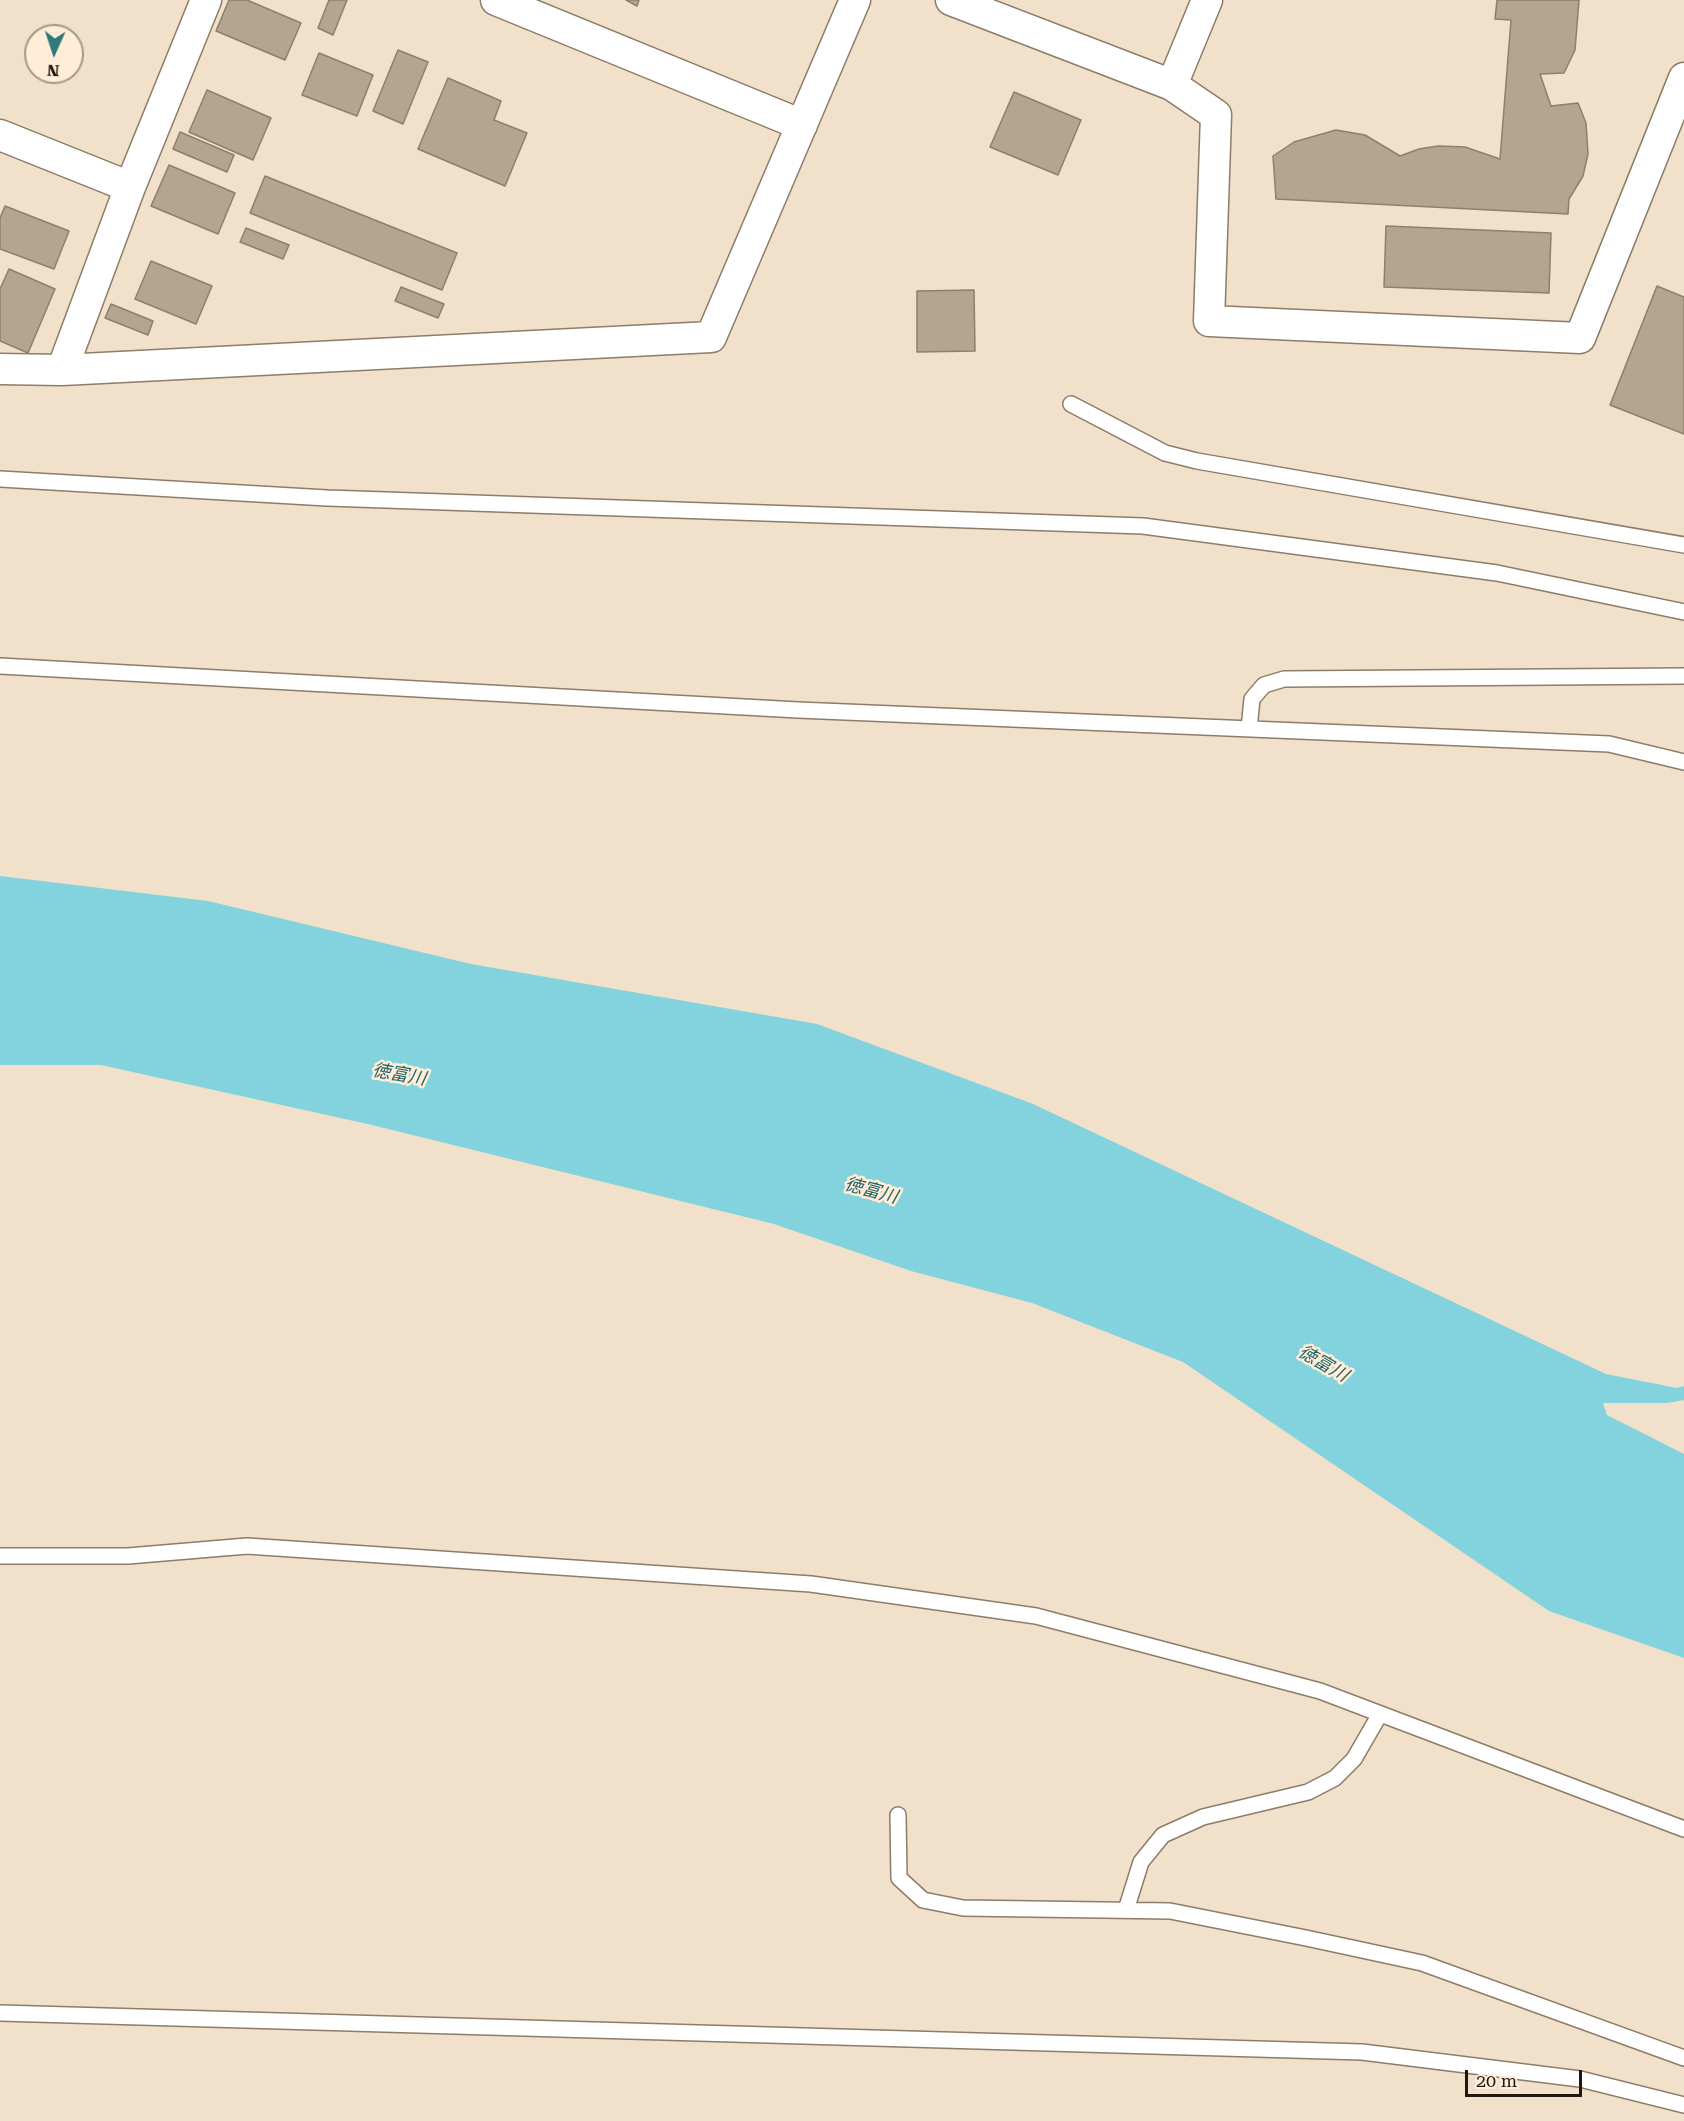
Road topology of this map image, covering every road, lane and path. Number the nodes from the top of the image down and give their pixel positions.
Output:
1 (206, 0) edge
2 (496, 0) edge
3 (855, 0) edge
4 (951, 0) edge
5 (1207, 0) edge
6 (1684, 78) edge
7 (1172, 85) junction
8 (802, 126) junction
9 (0, 135) edge
10 (130, 187) junction
11 (0, 369) edge
12 (62, 370) junction
13 (1071, 404) dead end
14 (0, 479) edge
15 (1684, 545) edge
16 (1684, 612) edge
17 (0, 666) edge
18 (1684, 676) edge
19 (1249, 729) junction
20 (1684, 762) edge
21 (0, 1556) edge
22 (1380, 1714) junction
23 (898, 1815) dead end
24 (1684, 1829) edge
25 (1126, 1910) junction
26 (0, 2013) edge
27 (1684, 2058) edge
28 (1684, 2105) edge

1 - 10 street
2 - 8 street
3 - 8 street
4 - 7 street
5 - 7 street
6 - 7 street
8 - 12 street
9 - 10 street
10 - 12 street
11 - 12 street
13 - 15 lane
14 - 16 lane
17 - 19 lane
18 - 19 lane
19 - 20 lane
21 - 22 lane
22 - 24 lane
22 - 25 lane
23 - 25 lane
25 - 27 lane
26 - 28 lane

